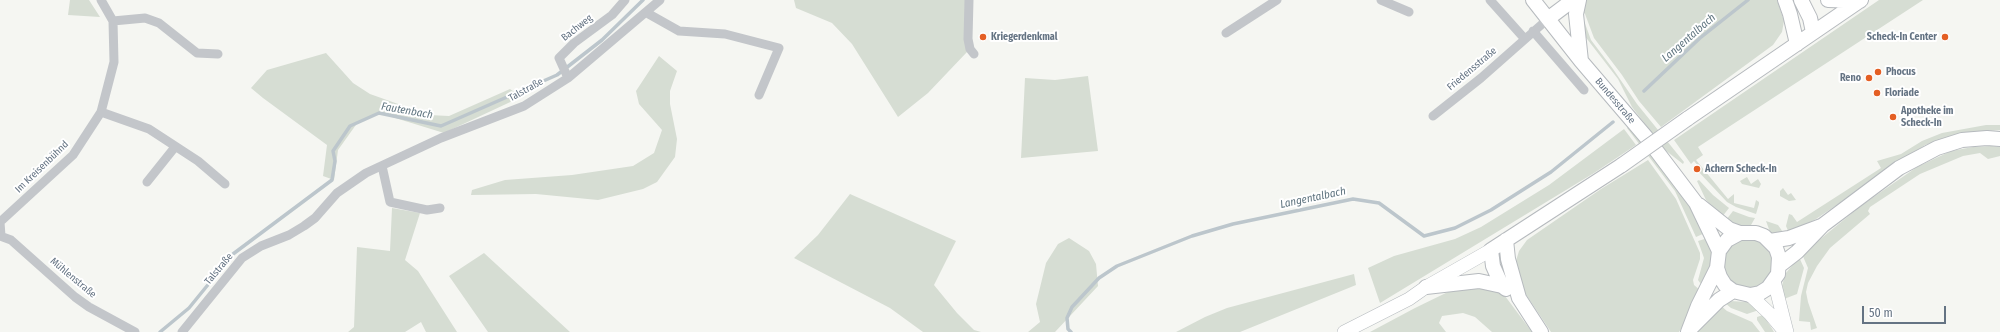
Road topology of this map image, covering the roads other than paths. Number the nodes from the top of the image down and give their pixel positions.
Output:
1 (101, 0) edge
2 (625, 0) edge
3 (660, 0) edge
4 (969, 0) edge
5 (1277, 0) edge
6 (1381, 0) edge
7 (1490, 0) edge
8 (1534, 0) edge
9 (1573, 0) edge
10 (1579, 0) edge
11 (1785, 0) edge
12 (1801, 0) edge
13 (1828, 0) edge
14 (1861, 0) edge
15 (646, 12) junction
16 (1409, 12) dead end
17 (1549, 18) junction
18 (113, 21) junction
19 (1533, 31) junction
20 (1813, 32) junction
21 (1226, 34) dead end
22 (1524, 38) junction
23 (1797, 44) junction
24 (218, 54) dead end
25 (974, 54) dead end
26 (1581, 61) junction
27 (568, 78) junction
28 (1584, 90) dead end
29 (759, 95) dead end
30 (101, 112) junction
31 (1433, 116) dead end
32 (2000, 139) edge
33 (175, 146) junction
34 (382, 166) junction
35 (147, 182) dead end
36 (225, 184) dead end
37 (1696, 203) junction
38 (440, 208) dead end
39 (1823, 225) junction
40 (1740, 233) junction
41 (0, 236) edge
42 (1506, 240) junction
43 (1770, 241) junction
44 (1491, 250) junction
45 (1719, 251) junction
46 (1780, 266) junction
47 (1717, 268) junction
48 (1774, 281) junction
49 (1502, 286) junction
50 (1426, 287) junction
51 (1733, 291) junction
52 (1750, 295) junction
53 (1519, 298) junction
54 (1689, 331) edge
55 (135, 332) edge
56 (182, 332) edge
57 (1344, 332) edge
58 (1541, 332) edge
59 (1786, 332) edge

1 - 18 street, Im Kreisenbühnd
2 - 27 street, Bachweg
3 - 15 street, Talstraße
4 - 25 street
5 - 21 street
6 - 16 street
7 - 22 street
8 - 17 main road, Bundesstraße
9 - 17 main road
10 - 26 main road
11 - 23 main road
12 - 20 main road
13 - 14 main road
14 - 20 main road
15 - 27 street, Talstraße
15 - 29 street
17 - 19 street, Friedensstraße
17 - 26 main road, Bundesstraße
18 - 24 street
18 - 30 street, Im Kreisenbühnd
19 - 22 street, Friedensstraße
19 - 28 street
20 - 23 main road
22 - 31 street, Friedensstraße
23 - 42 main road, bridge
26 - 37 main road, Bundesstraße
27 - 34 street, Talstraße
30 - 33 street
30 - 41 street, Im Kreisenbühnd
32 - 39 main road
33 - 35 street
33 - 36 street
34 - 38 street
34 - 56 street, Talstraße
37 - 40 main road
37 - 45 main road
39 - 43 main road
39 - 46 main road
40 - 43 main road
40 - 45 main road
41 - 55 street, Mühlenstraße
42 - 44 main road
42 - 53 main road
43 - 46 main road
44 - 49 main road
44 - 50 main road
45 - 47 main road
46 - 48 main road
47 - 51 main road
47 - 54 main road
48 - 52 main road
48 - 59 main road
49 - 50 main road
49 - 53 main road
50 - 57 main road
51 - 52 main road
51 - 54 main road
52 - 59 main road
53 - 58 main road

